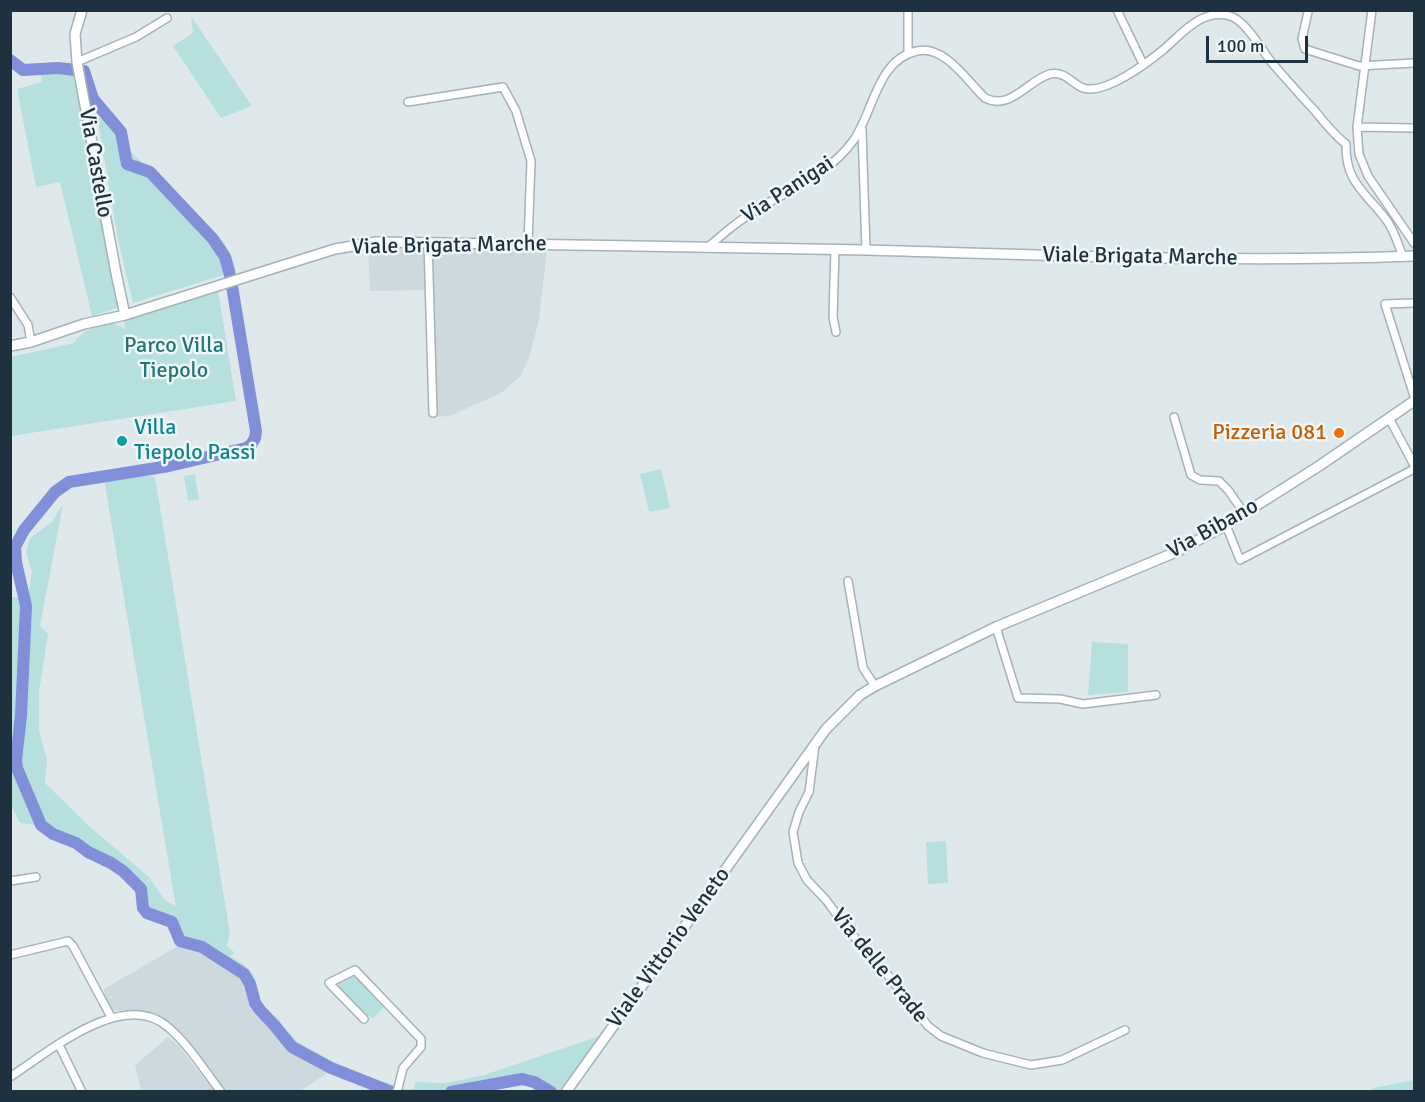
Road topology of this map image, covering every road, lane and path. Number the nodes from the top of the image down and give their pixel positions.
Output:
1 (82, 10) edge
2 (908, 10) edge
3 (1117, 10) edge
4 (1238, 10) edge
5 (1372, 10) edge
6 (1308, 12) edge
7 (1231, 16) junction
8 (167, 18) dead end
9 (908, 54) junction
10 (77, 63) junction
11 (1414, 63) edge
12 (1143, 64) junction
13 (1365, 65) junction
14 (408, 102) dead end
15 (1358, 128) junction
16 (1414, 128) edge
17 (862, 130) dead end
18 (1346, 144) junction
19 (1358, 146) junction
20 (428, 243) junction
21 (1414, 243) edge
22 (528, 244) junction
23 (707, 248) junction
24 (835, 249) junction
25 (866, 250) junction
26 (1414, 256) edge
27 (1402, 257) junction
28 (10, 297) edge
29 (1414, 303) edge
30 (125, 315) junction
31 (836, 332) dead end
32 (32, 342) junction
33 (10, 346) edge
34 (1414, 396) edge
35 (1414, 401) edge
36 (433, 413) dead end
37 (1174, 417) dead end
38 (1389, 418) junction
39 (1414, 467) edge
40 (1244, 513) junction
41 (1226, 525) junction
42 (849, 581) dead end
43 (996, 627) junction
44 (875, 686) junction
45 (1156, 695) dead end
46 (815, 745) junction
47 (771, 805) joint
48 (36, 877) dead end
49 (10, 881) edge
50 (10, 955) edge
51 (111, 1017) junction
52 (364, 1019) dead end
53 (1125, 1030) dead end
54 (59, 1045) junction
55 (10, 1077) edge
56 (82, 1092) edge
57 (221, 1092) edge
58 (397, 1092) edge
59 (566, 1092) edge

1 - 10 street, Via Castello
2 - 9 street
3 - 12 street
4 - 7 street
5 - 13 street
6 - 13 street
7 - 12 street
7 - 18 street
8 - 10 street
9 - 12 street
9 - 23 street, Via Panigai
10 - 30 street, Via Castello
11 - 13 street
13 - 15 street
14 - 22 street
15 - 16 street
15 - 19 street
17 - 25 street
18 - 19 street
18 - 27 street
19 - 21 street
20 - 22 street, Viale Brigata Marche
20 - 30 street, Viale Brigata Marche
20 - 36 street
22 - 23 street, Viale Brigata Marche
23 - 24 street, Viale Brigata Marche
24 - 25 street, Viale Brigata Marche
24 - 31 street
25 - 27 street, Viale Brigata Marche
26 - 27 street, Viale Brigata Marche
28 - 32 street
29 - 34 street
30 - 32 street, Viale Brigata Marche
32 - 33 street, Viale Brigata Marche
35 - 38 street, Via Bibano
37 - 40 street, Via Bibano
38 - 39 street
38 - 40 street, Via Bibano
39 - 41 street
40 - 41 street, Via Bibano
41 - 43 street, Via Bibano
42 - 44 street
43 - 44 street, Via Bibano
43 - 45 street
44 - 46 street, Via Bibano
46 - 47 street, Via Bibano
46 - 53 street, Via delle Prade
47 - 59 street, Viale Vittorio Veneto
48 - 49 street
50 - 51 street
51 - 54 street
51 - 57 street
52 - 58 street
54 - 55 street
54 - 56 street

